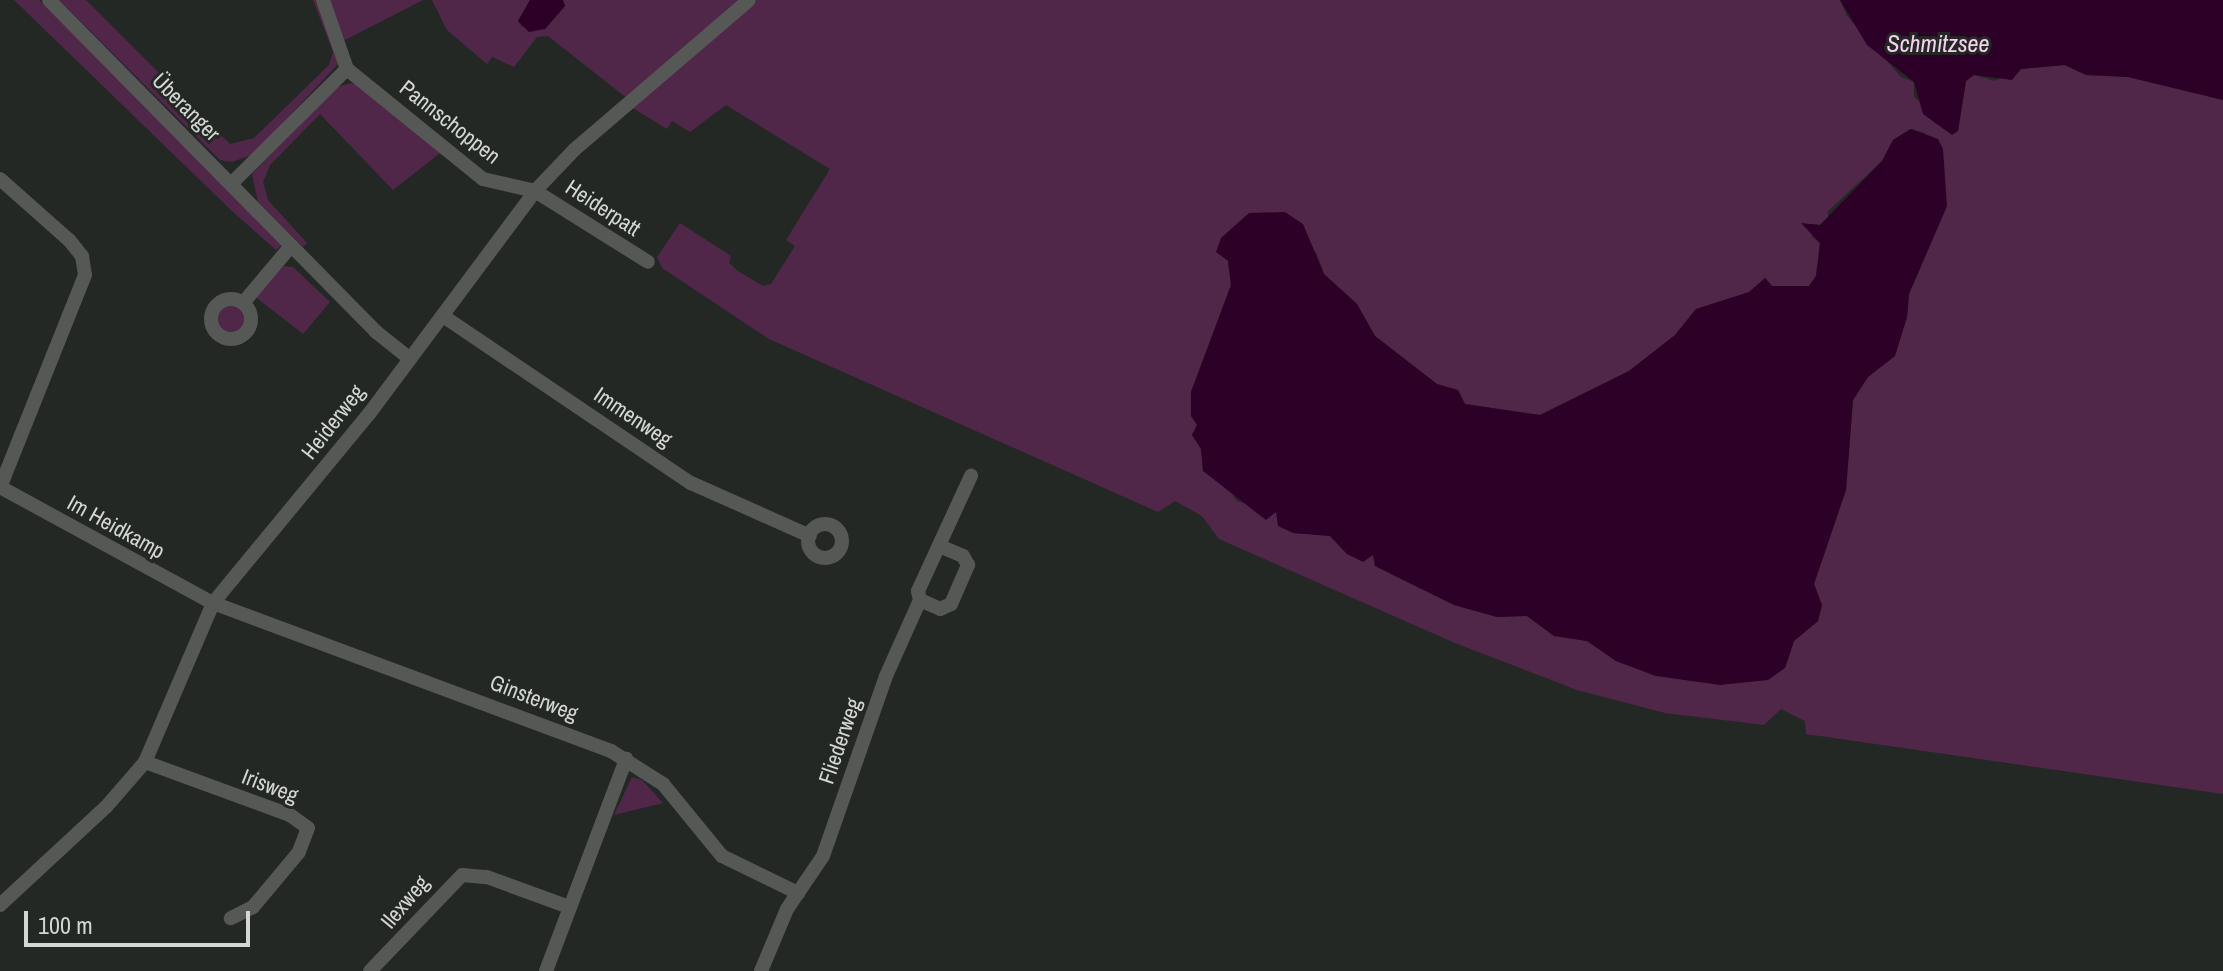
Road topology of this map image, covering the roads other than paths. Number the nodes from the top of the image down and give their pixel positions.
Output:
1 (49, 0) edge
2 (323, 0) edge
3 (749, 0) edge
4 (347, 69) junction
5 (0, 179) edge
6 (231, 184) junction
7 (535, 191) junction
8 (291, 246) junction
9 (648, 262) dead end
10 (243, 303) dead end
11 (443, 316) junction
12 (409, 358) junction
13 (971, 476) dead end
14 (0, 487) edge
15 (810, 536) dead end
16 (942, 547) junction
17 (920, 600) junction
18 (213, 603) junction
19 (626, 759) junction
20 (145, 762) junction
21 (798, 893) junction
22 (0, 905) edge
23 (569, 907) junction
24 (231, 918) dead end
25 (370, 971) edge
26 (546, 971) edge
27 (761, 971) edge

1 - 6 street, Überanger
2 - 4 street
3 - 7 street, Heiderweg
4 - 6 street
4 - 7 street, Pannschoppen
5 - 14 street
6 - 8 street, Überanger
7 - 9 street, Heiderpatt
7 - 11 street, Heiderweg
8 - 10 street
8 - 12 street, Überanger
11 - 12 street, Heiderweg
11 - 15 street, Immenweg
12 - 18 street, Heiderweg
13 - 16 street, Fliederweg
14 - 18 street, Im Heidkamp
16 - 17 street, Fliederweg
16 - 17 street
17 - 21 street, Fliederweg
18 - 19 street, Ginsterweg
18 - 20 street, Heiderweg
19 - 21 street
19 - 23 street
20 - 22 street, Heiderweg
20 - 24 street, Irisweg
21 - 27 street, Fliederweg
23 - 25 street, Ilexweg
23 - 26 street

